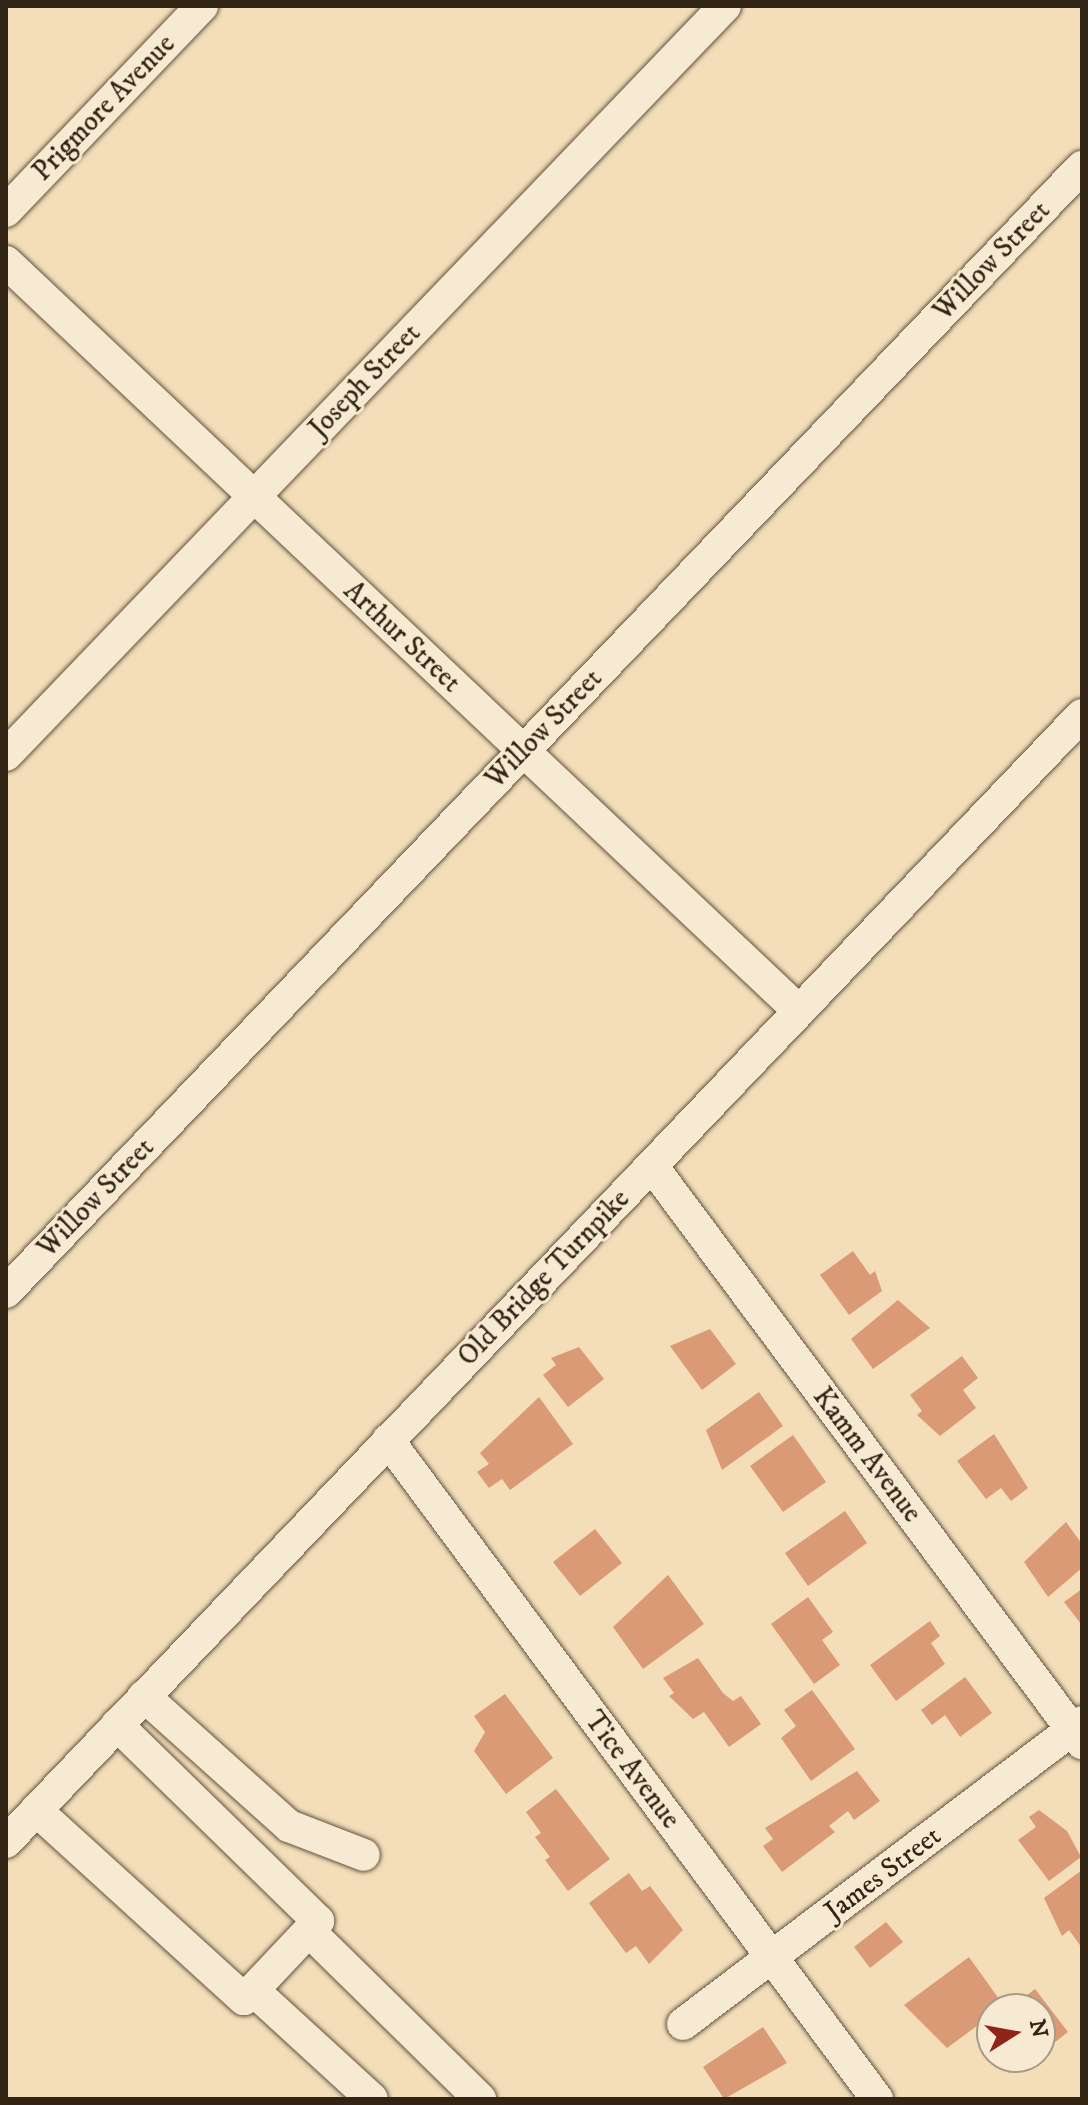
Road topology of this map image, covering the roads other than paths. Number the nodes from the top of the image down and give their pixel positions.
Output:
1 (202, 6) edge
2 (725, 6) edge
3 (1082, 167) edge
4 (6, 211) edge
5 (6, 262) edge
6 (254, 497) junction
7 (1078, 729) edge
8 (523, 752) junction
9 (6, 755) edge
10 (799, 1011) junction
11 (652, 1166) junction
12 (6, 1292) edge
13 (388, 1440) junction
14 (144, 1696) junction
15 (117, 1725) junction
16 (1079, 1732) edge
17 (36, 1810) junction
18 (6, 1842) edge
19 (364, 1855) dead end
20 (309, 1931) junction
21 (773, 1958) junction
22 (253, 1990) junction
23 (683, 2024) dead end
24 (372, 2099) edge
25 (480, 2099) edge
26 (877, 2099) edge

1 - 4 street, Prigmore Avenue
2 - 6 street, Joseph Street
3 - 8 street, Willow Street
5 - 6 street, Arthur Street
6 - 8 street, Arthur Street
6 - 9 street, Joseph Street
7 - 10 street, Old Bridge Turnpike
8 - 10 street, Arthur Street
8 - 12 street, Willow Street
10 - 11 street, Old Bridge Turnpike
11 - 13 street, Old Bridge Turnpike
11 - 16 street, Kamm Avenue
13 - 14 street, Old Bridge Turnpike
13 - 21 street, Tice Avenue
14 - 15 street, Old Bridge Turnpike
14 - 19 street
15 - 17 street, Old Bridge Turnpike
15 - 20 street
16 - 21 street, James Street
17 - 18 street, Old Bridge Turnpike
17 - 22 street
20 - 22 street
20 - 25 street
21 - 23 street, James Street
21 - 26 street, Tice Avenue
22 - 24 street

